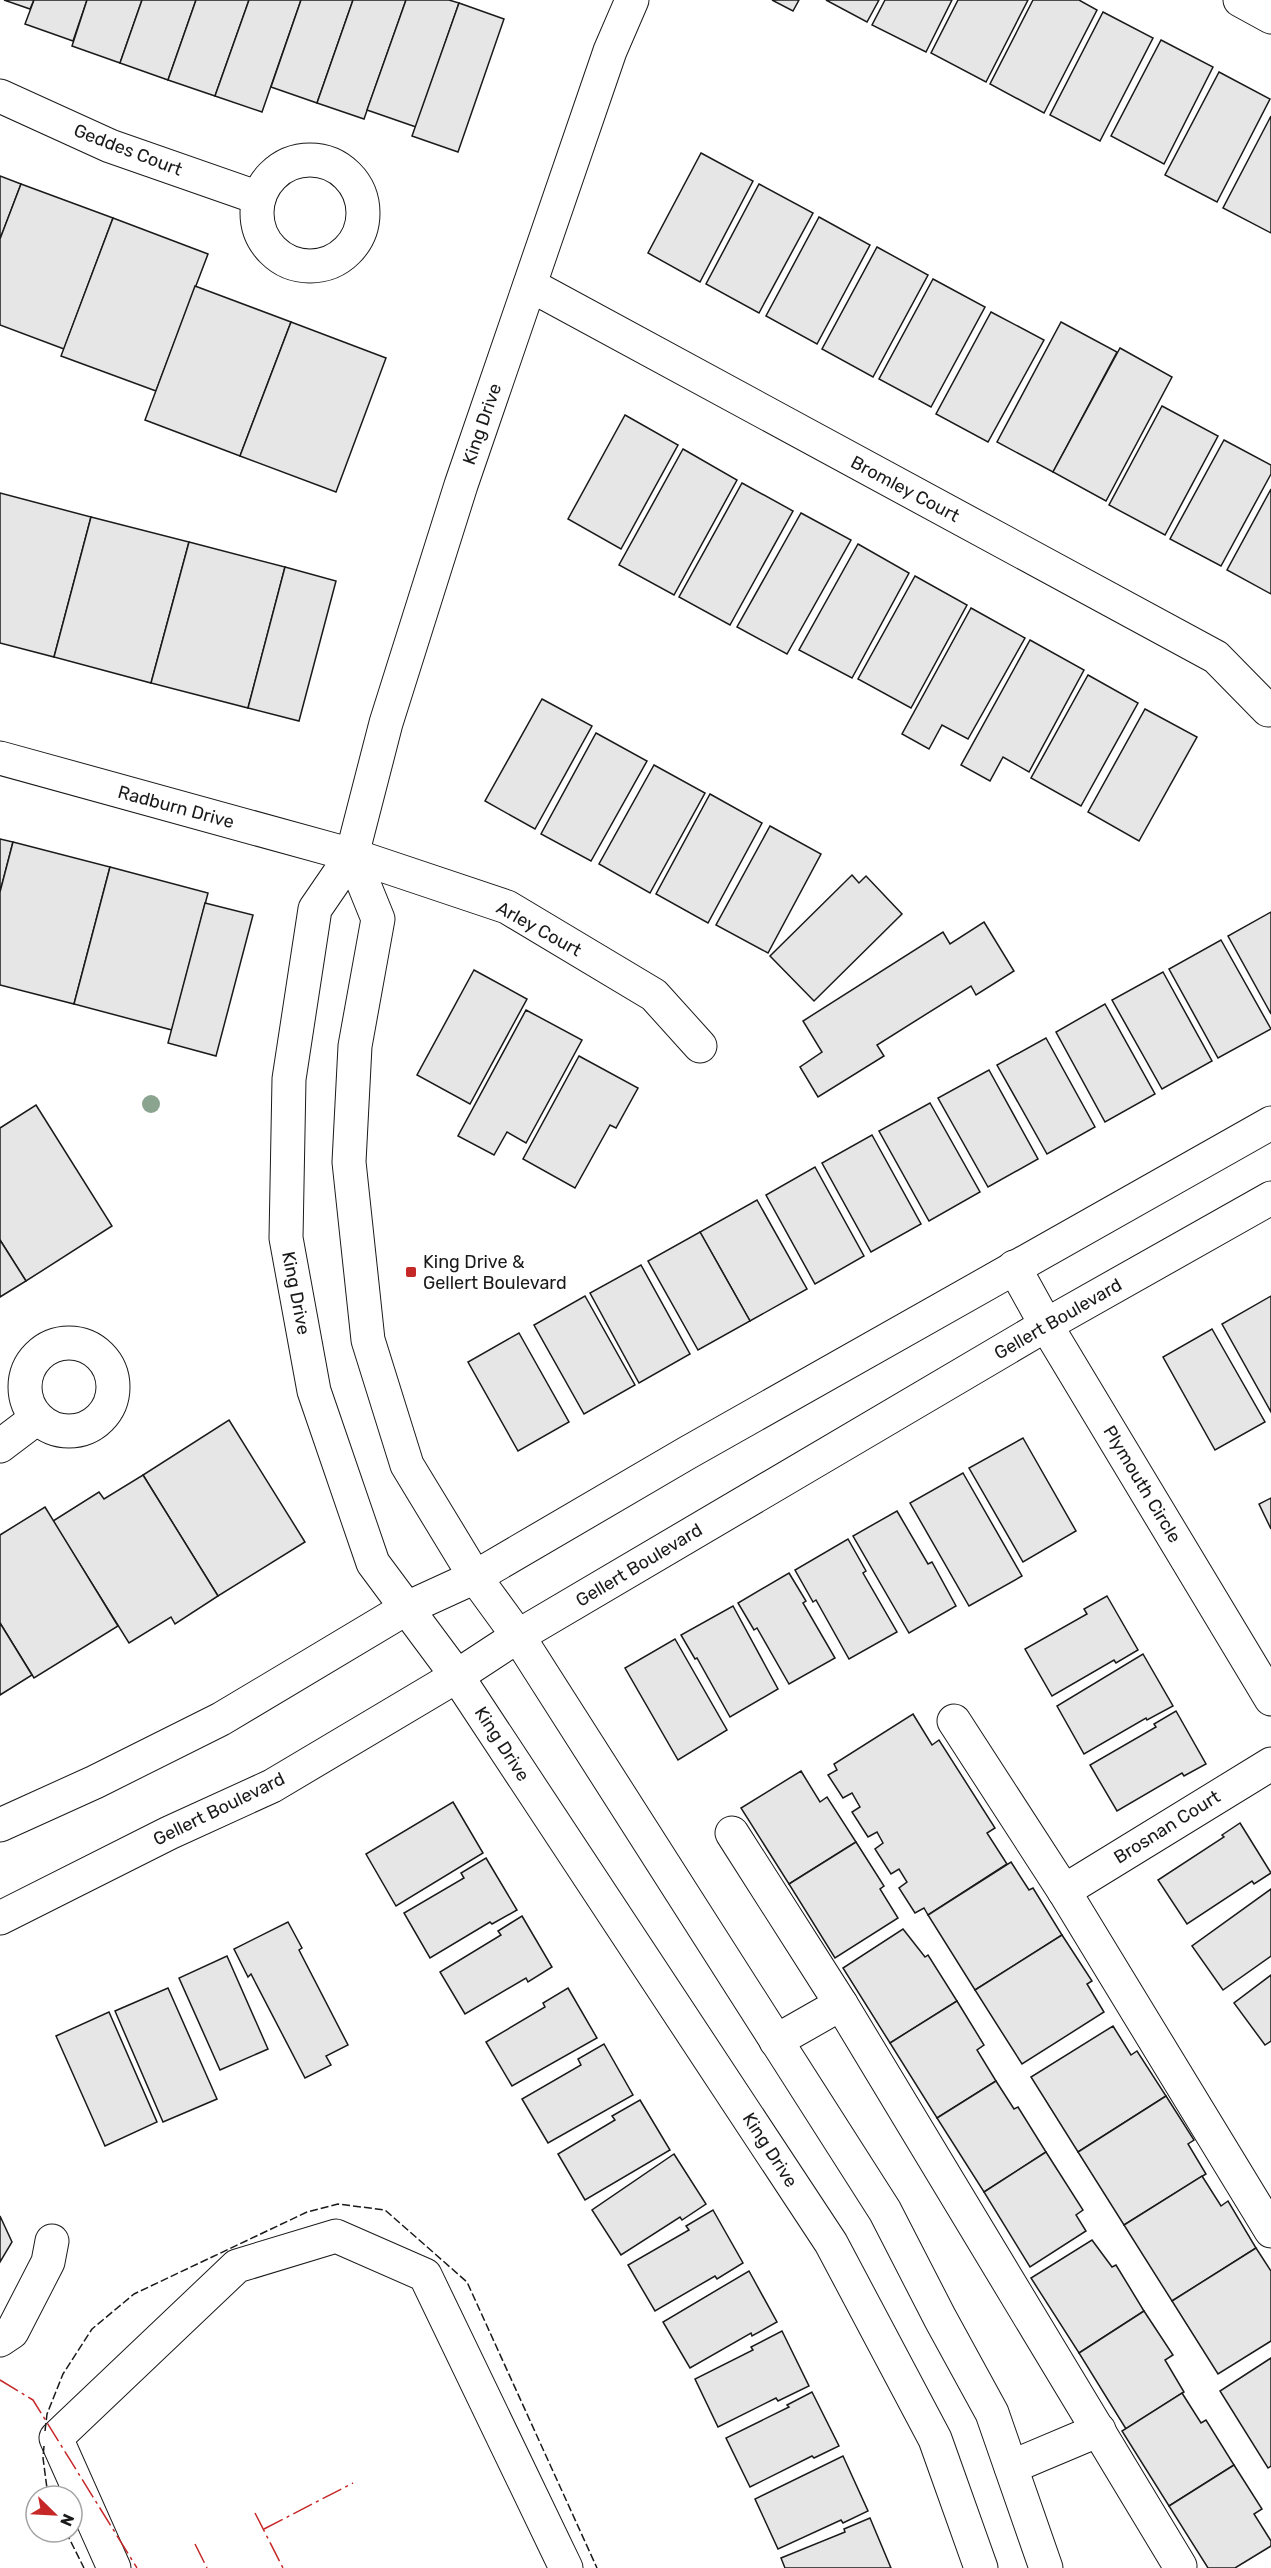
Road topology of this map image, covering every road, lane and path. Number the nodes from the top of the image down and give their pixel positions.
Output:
1 (632, 0) edge
2 (1240, 0) edge
3 (1271, 17) edge
4 (0, 96) edge
5 (259, 198) dead end
6 (530, 285) junction
7 (1268, 710) dead end
8 (0, 758) edge
9 (352, 855) junction
10 (700, 1046) dead end
11 (1271, 1123) edge
12 (1271, 1198) edge
13 (1014, 1267) junction
14 (1046, 1325) junction
15 (37, 1418) dead end
16 (0, 1446) edge
17 (475, 1577) junction
18 (405, 1609) junction
19 (518, 1636) junction
20 (457, 1676) junction
21 (1271, 1699) edge
22 (954, 1721) dead end
23 (1271, 1764) edge
24 (0, 1825) edge
25 (732, 1833) dead end
26 (1064, 1891) junction
27 (0, 1918) edge
28 (841, 2004) junction
29 (776, 2042) junction
30 (1271, 2231) edge
31 (52, 2241) dead end
32 (0, 2340) edge
33 (1099, 2430) junction
34 (1011, 2467) junction
35 (1180, 2566) dead end
36 (114, 2568) edge
37 (566, 2568) edge
38 (981, 2568) edge
39 (1046, 2568) edge

1 - 6 street, King Drive
2 - 3 street
4 - 5 street, Geddes Court
6 - 7 street, Bromley Court
6 - 9 street, King Drive
8 - 9 street, Radburn Drive
9 - 10 street, Arley Court
9 - 17 street
9 - 18 street, King Drive
11 - 13 street
12 - 14 street, Gellert Boulevard
13 - 14 street, Plymouth Circle
13 - 17 street
14 - 19 street, Gellert Boulevard
14 - 21 street, Plymouth Circle
15 - 16 street
17 - 18 street
17 - 19 street
18 - 20 street, King Drive
18 - 24 street
19 - 20 street, Gellert Boulevard
19 - 29 street
20 - 27 street, Gellert Boulevard
20 - 38 street, King Drive
22 - 26 street
23 - 26 street, Brosnan Court
25 - 28 street
26 - 30 street
28 - 29 street
28 - 33 street
29 - 34 street
31 - 32 street
33 - 34 street
33 - 35 street
34 - 39 street
36 - 37 street

